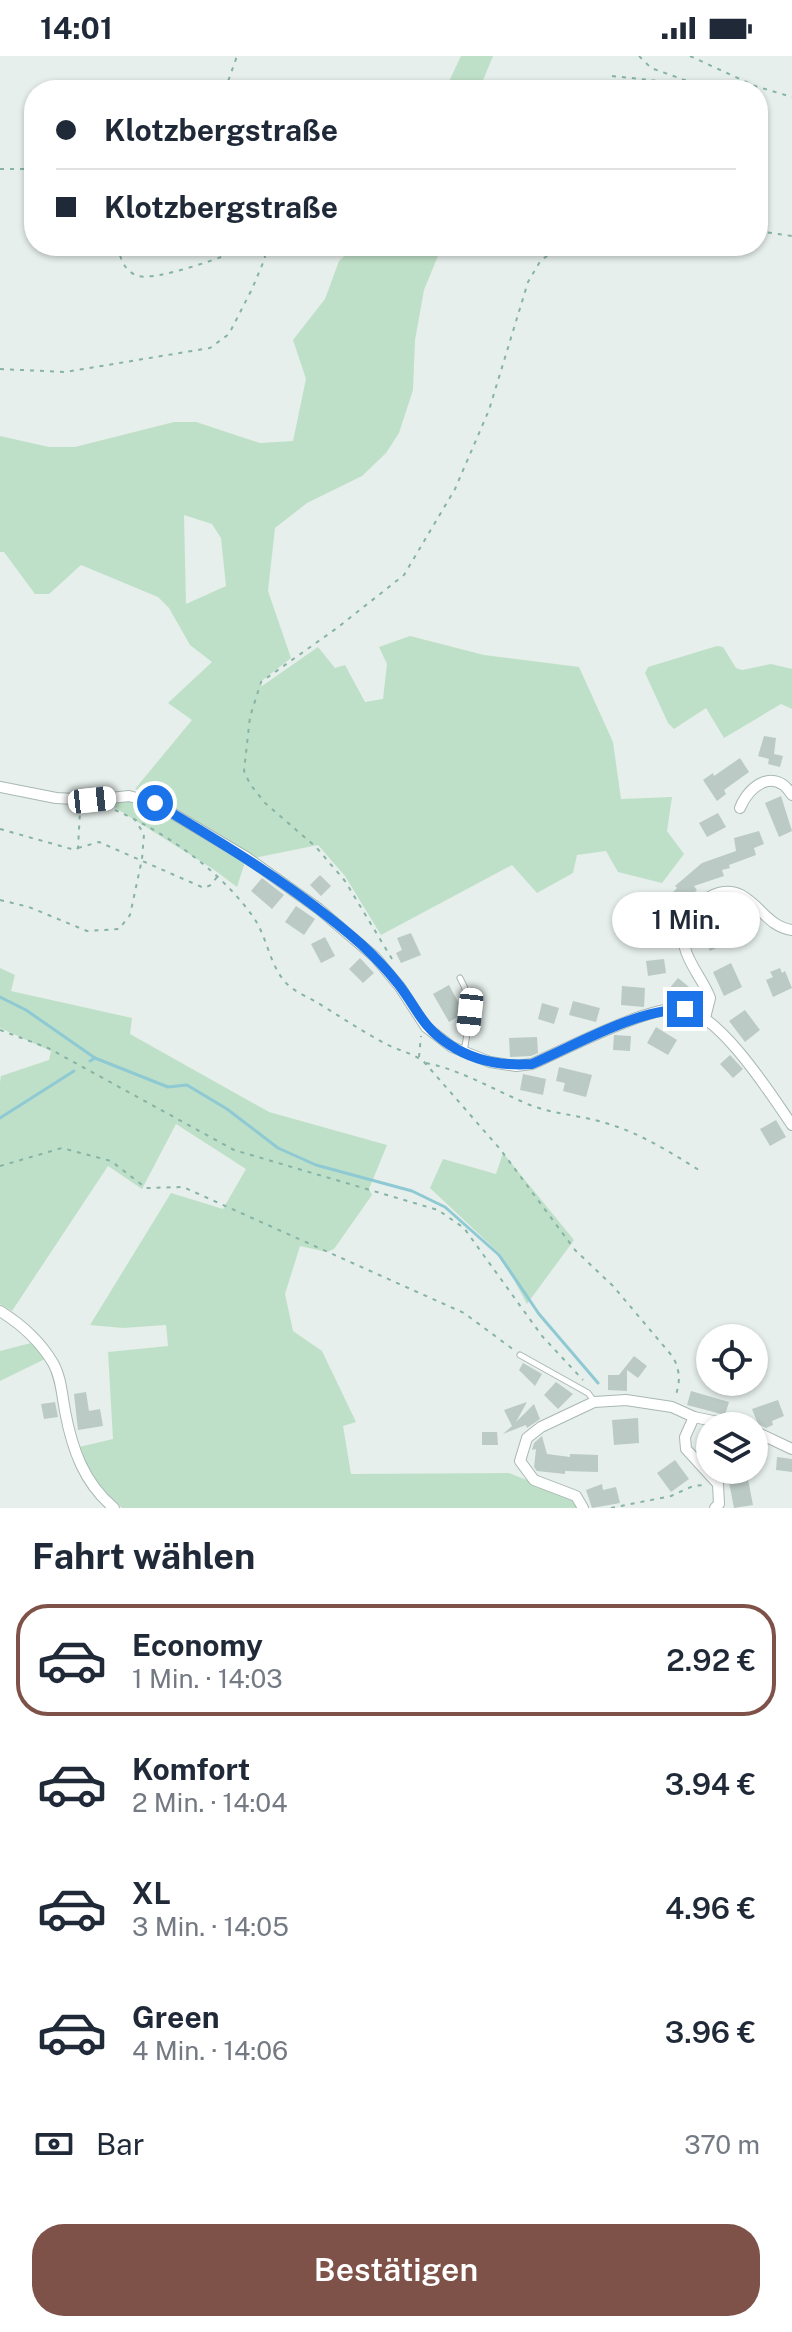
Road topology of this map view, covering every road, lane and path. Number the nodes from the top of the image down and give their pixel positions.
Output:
1 (237, 56) edge
2 (639, 56) edge
3 (690, 56) edge
4 (612, 76) dead end
5 (229, 80) edge
6 (650, 80) edge
7 (683, 80) edge
8 (744, 80) edge
9 (768, 90) edge
10 (792, 97) edge
11 (1, 168) edge
12 (24, 169) edge
13 (768, 232) edge
14 (792, 236) edge
15 (120, 256) edge
16 (218, 256) edge
17 (265, 256) edge
18 (547, 256) edge
19 (0, 369) edge
20 (0, 787) edge
21 (792, 795) edge
22 (87, 800) junction
23 (740, 808) dead end
24 (134, 819) junction
25 (0, 829) edge
26 (78, 848) junction
27 (142, 859) junction
28 (217, 877) junction
29 (0, 900) edge
30 (791, 934) edge
31 (392, 959) dead end
32 (460, 978) dead end
33 (705, 1018) junction
34 (0, 1030) edge
35 (464, 1052) junction
36 (425, 1063) junction
37 (792, 1125) edge
38 (0, 1166) edge
39 (702, 1172) dead end
40 (0, 1311) edge
41 (520, 1355) joint
42 (594, 1402) junction
43 (672, 1407) junction
44 (694, 1417) joint
45 (768, 1438) edge
46 (792, 1449) edge
47 (696, 1463) edge
48 (718, 1484) joint
49 (114, 1508) edge
50 (583, 1508) edge
51 (611, 1508) edge
52 (715, 1508) edge

1 - 5 path
2 - 7 path
3 - 8 path
4 - 6 path
9 - 10 path
11 - 12 path
13 - 14 path
15 - 16 path
17 - 19 path
18 - 31 path
20 - 22 street
21 - 23 street
22 - 24 path
22 - 26 path
22 - 35 street
24 - 27 path
24 - 28 path
25 - 26 path
26 - 27 path
27 - 28 path
27 - 29 path
28 - 36 path
30 - 33 street
32 - 35 lane
33 - 35 street
33 - 37 street
34 - 42 path
36 - 39 path
36 - 43 path
38 - 41 path
40 - 49 street
41 - 42 lane
42 - 43 street
42 - 50 street
43 - 44 street
44 - 47 street
45 - 46 street
48 - 51 path
48 - 52 street

